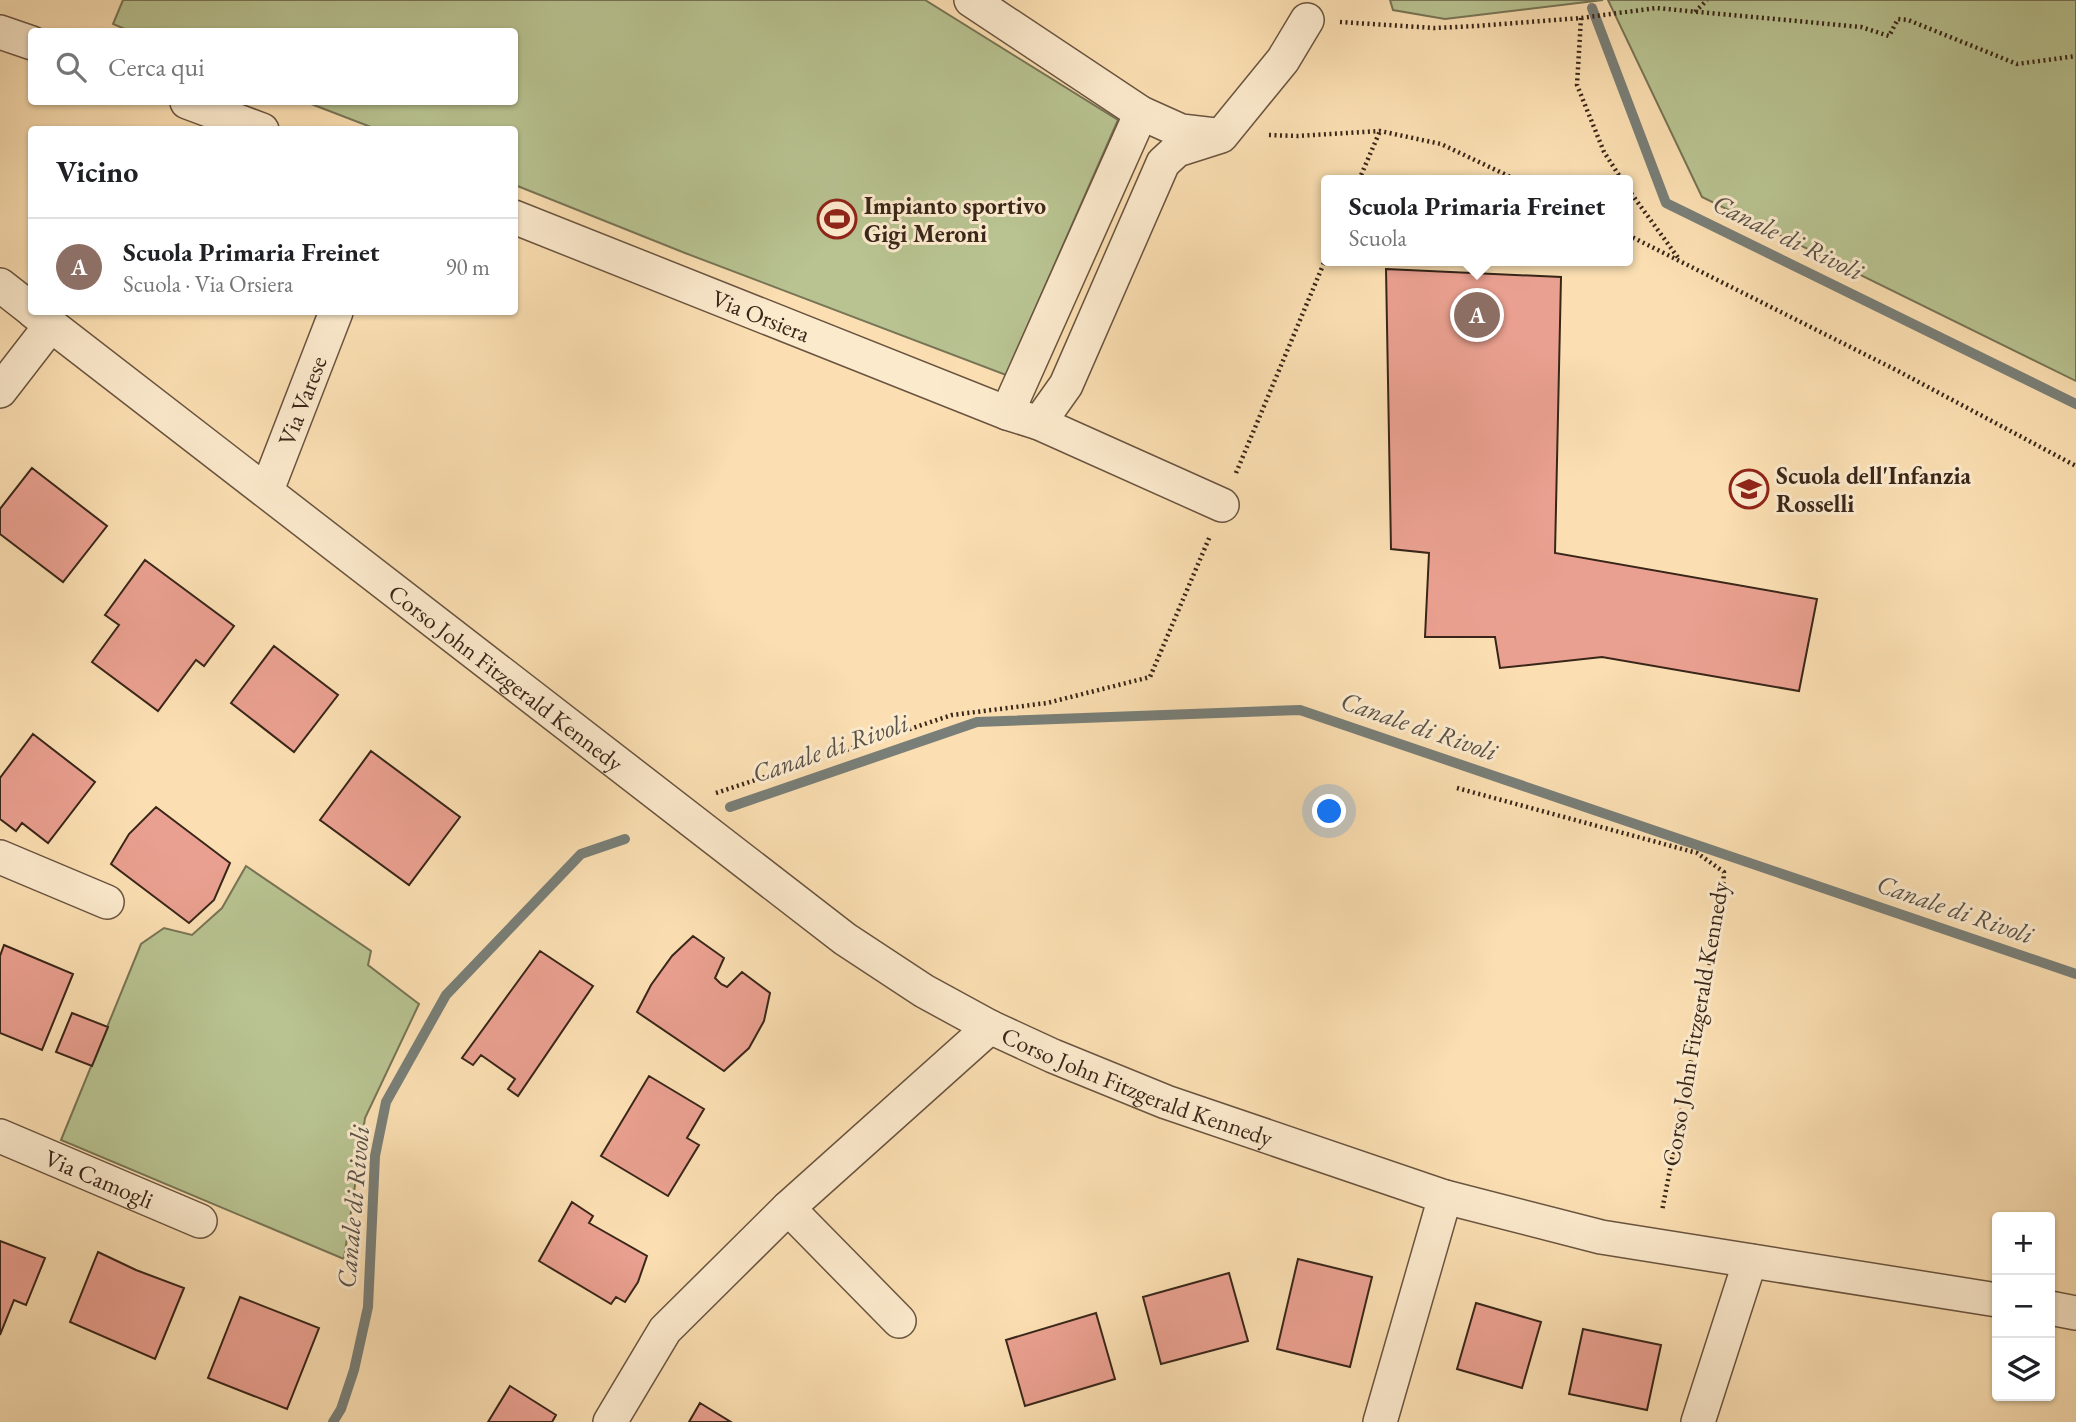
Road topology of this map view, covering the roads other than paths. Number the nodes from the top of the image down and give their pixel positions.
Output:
1 (971, 0) edge
2 (1307, 20) road end
3 (0, 32) edge
4 (28, 42) edge
5 (195, 105) edge
6 (1141, 113) junction
7 (251, 126) edge
8 (1220, 136) junction
9 (518, 219) edge
10 (0, 285) edge
11 (28, 307) edge
12 (39, 315) edge
13 (335, 315) edge
14 (0, 391) edge
15 (1007, 413) junction
16 (1039, 423) junction
17 (267, 490) junction
18 (1223, 505) road end
19 (0, 857) edge
20 (107, 902) dead end
21 (990, 1027) junction
22 (0, 1136) edge
23 (1446, 1197) junction
24 (788, 1208) junction
25 (200, 1221) dead end
26 (1750, 1261) junction
27 (1992, 1299) edge
28 (2055, 1309) edge
29 (2076, 1313) edge
30 (899, 1321) dead end
31 (610, 1422) edge
32 (1380, 1422) edge
33 (1698, 1422) edge

1 - 6 street
2 - 8 street
3 - 4 street
5 - 7 street
6 - 8 street
6 - 15 street
8 - 16 street
9 - 15 street, Via Orsiera
10 - 11 street, Corso John Fitzgerald Kennedy
12 - 14 street
12 - 17 street, Corso John Fitzgerald Kennedy
13 - 17 street, Via Varese
15 - 16 street, Via Orsiera
16 - 18 street, Via Orsiera
17 - 21 street, Corso John Fitzgerald Kennedy
19 - 20 street
21 - 23 street, Corso John Fitzgerald Kennedy
21 - 24 street, Corso John Fitzgerald Kennedy
22 - 25 street, Via Camogli
23 - 26 street, Corso John Fitzgerald Kennedy
23 - 32 street
24 - 30 street
24 - 31 street, Corso John Fitzgerald Kennedy
26 - 27 street, Corso John Fitzgerald Kennedy
26 - 33 street
28 - 29 street

